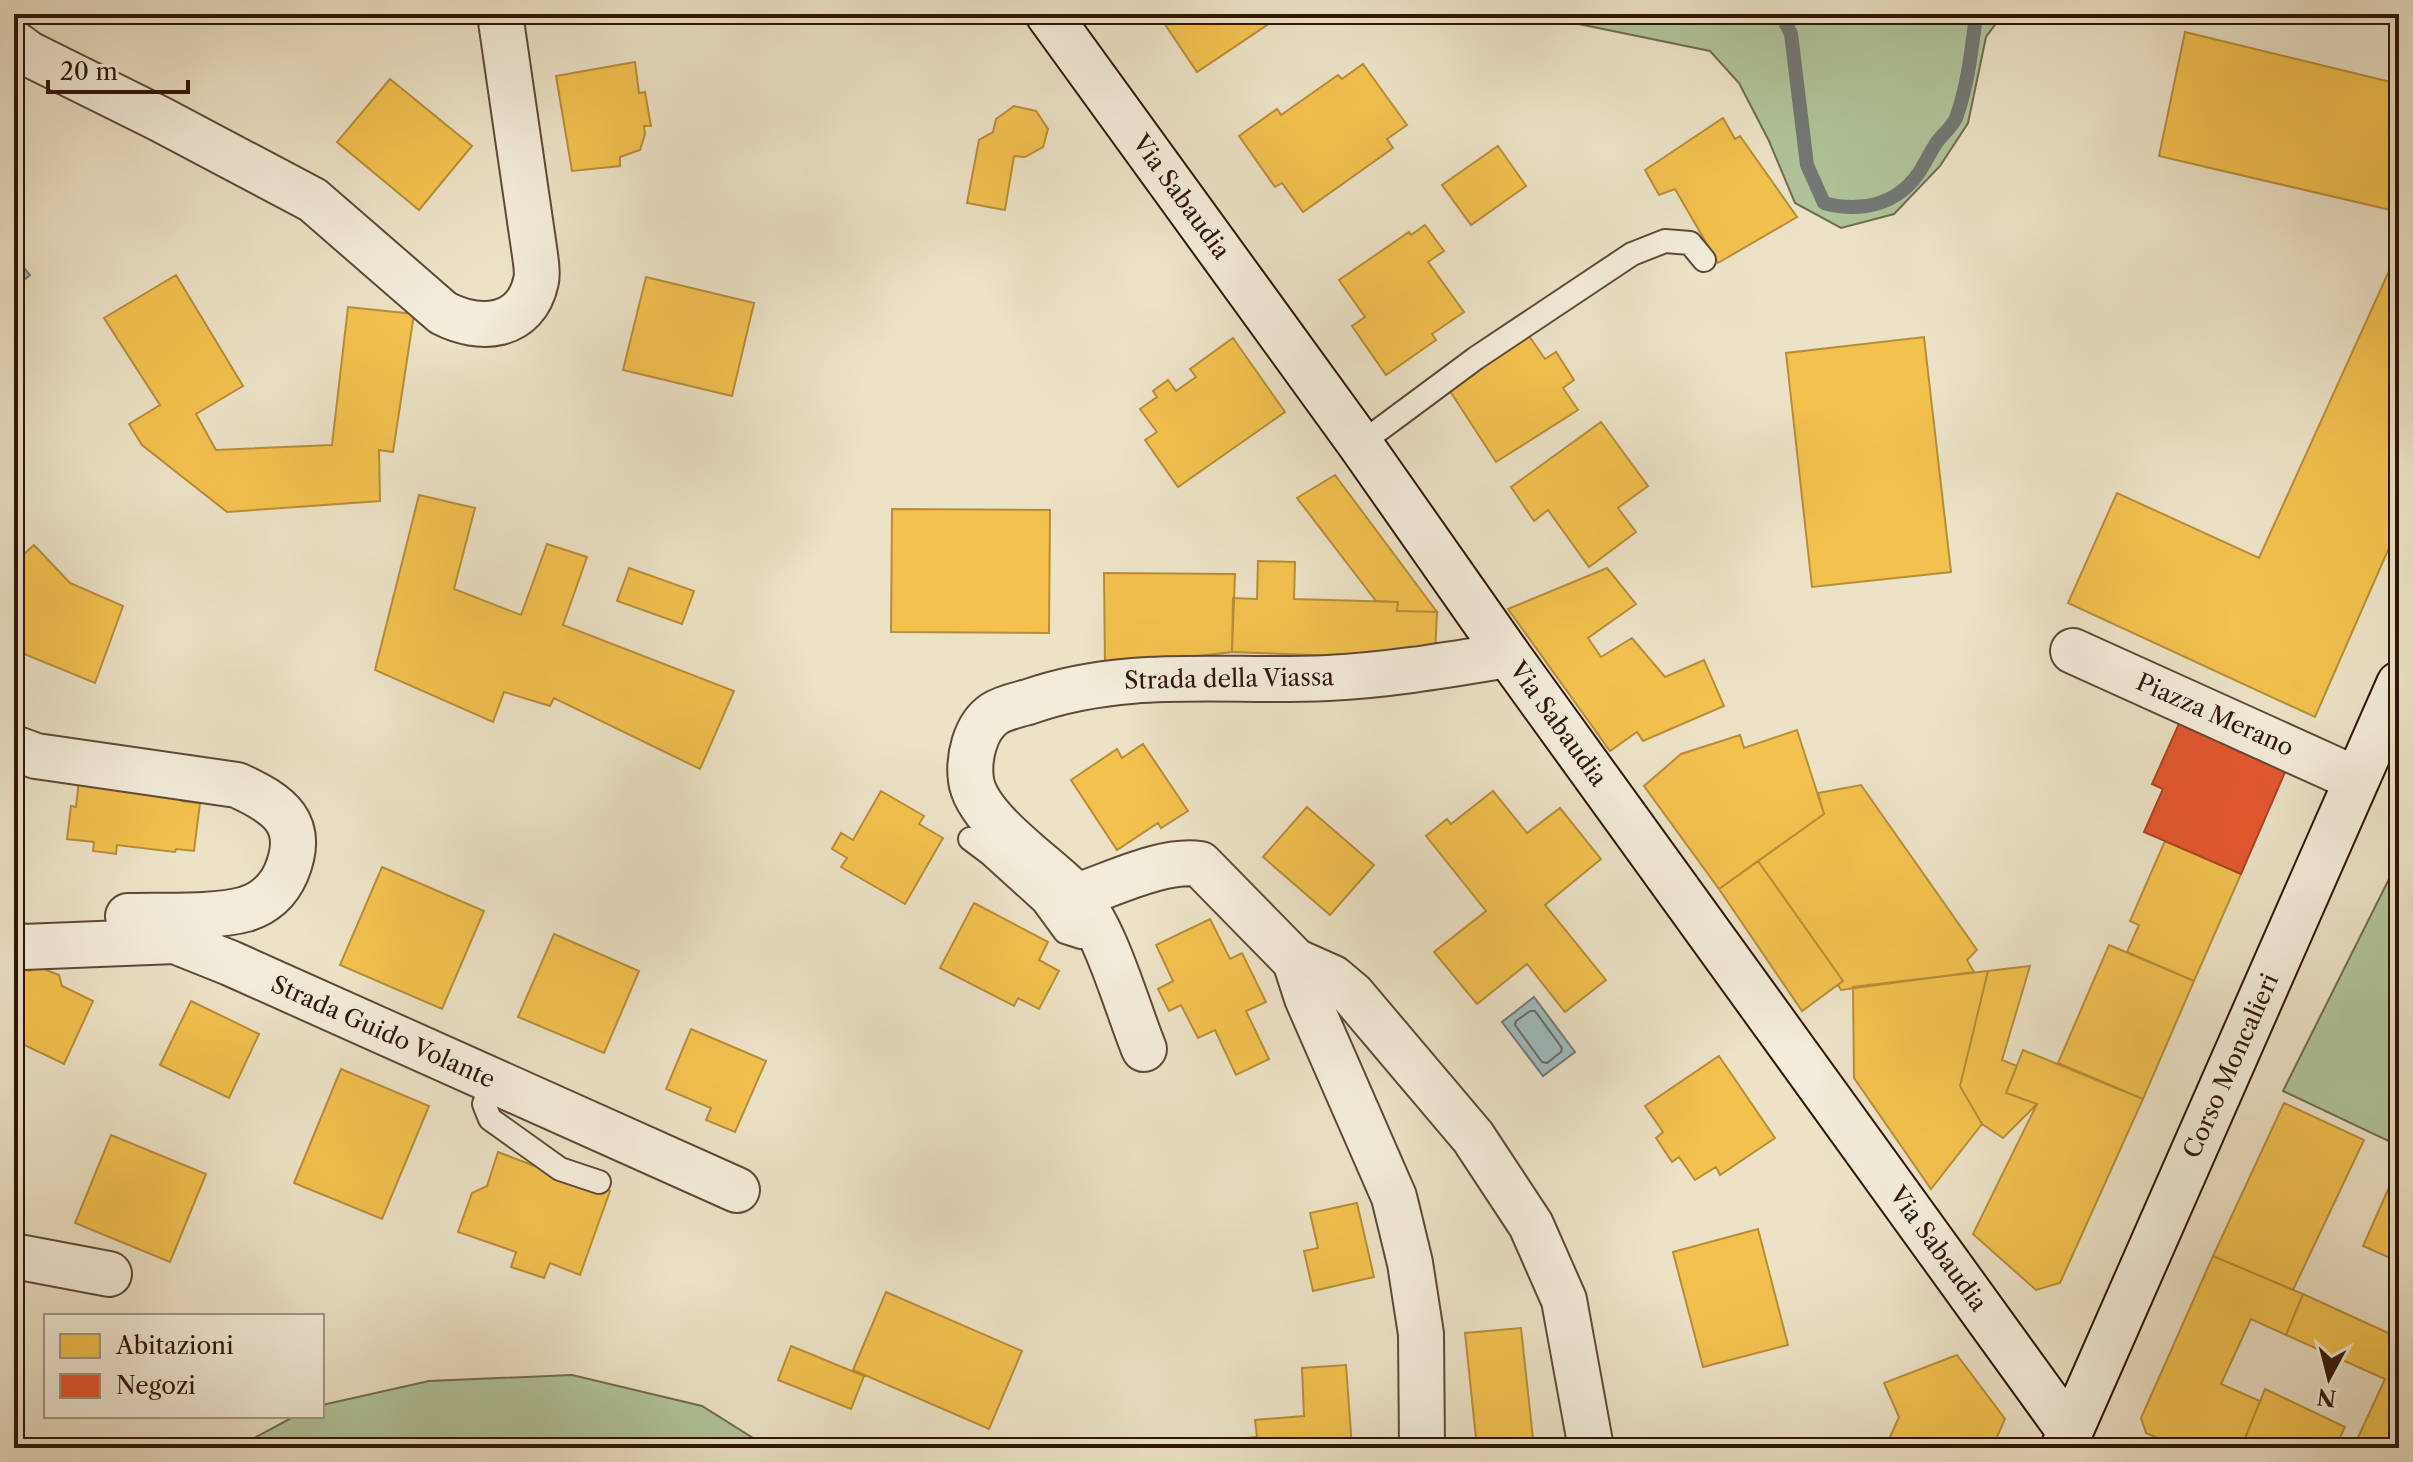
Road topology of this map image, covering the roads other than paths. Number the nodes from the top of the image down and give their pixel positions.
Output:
1 (500, 14) edge
2 (1048, 14) edge
3 (14, 43) edge
4 (1704, 260) dead end
5 (1360, 444) junction
6 (2073, 651) dead end
7 (1508, 655) junction
8 (2399, 684) edge
9 (14, 748) edge
10 (2356, 779) junction
11 (970, 839) dead end
12 (1077, 896) junction
13 (14, 918) edge
14 (1101, 934) junction
15 (14, 944) edge
16 (1295, 961) junction
17 (1144, 1049) dead end
18 (492, 1081) junction
19 (599, 1182) dead end
20 (737, 1190) dead end
21 (14, 1256) edge
22 (109, 1274) dead end
23 (2076, 1443) edge
24 (1422, 1448) edge
25 (1591, 1448) edge

1 - 3 street
2 - 5 street, Via Sabaudia
4 - 5 lane
5 - 7 street, Via Sabaudia
6 - 10 street, Piazza Merano
7 - 12 street, Strada della Viassa
7 - 23 street, Via Sabaudia
8 - 10 street, Corso Moncalieri
9 - 13 street
10 - 23 street, Corso Moncalieri
11 - 14 lane
12 - 14 street, Strada della Viassa
12 - 16 street
14 - 17 street, Strada della Viassa
15 - 18 street, Strada Guido Volante
16 - 24 street
16 - 25 street
18 - 19 lane
18 - 20 street, Strada Guido Volante
21 - 22 street

